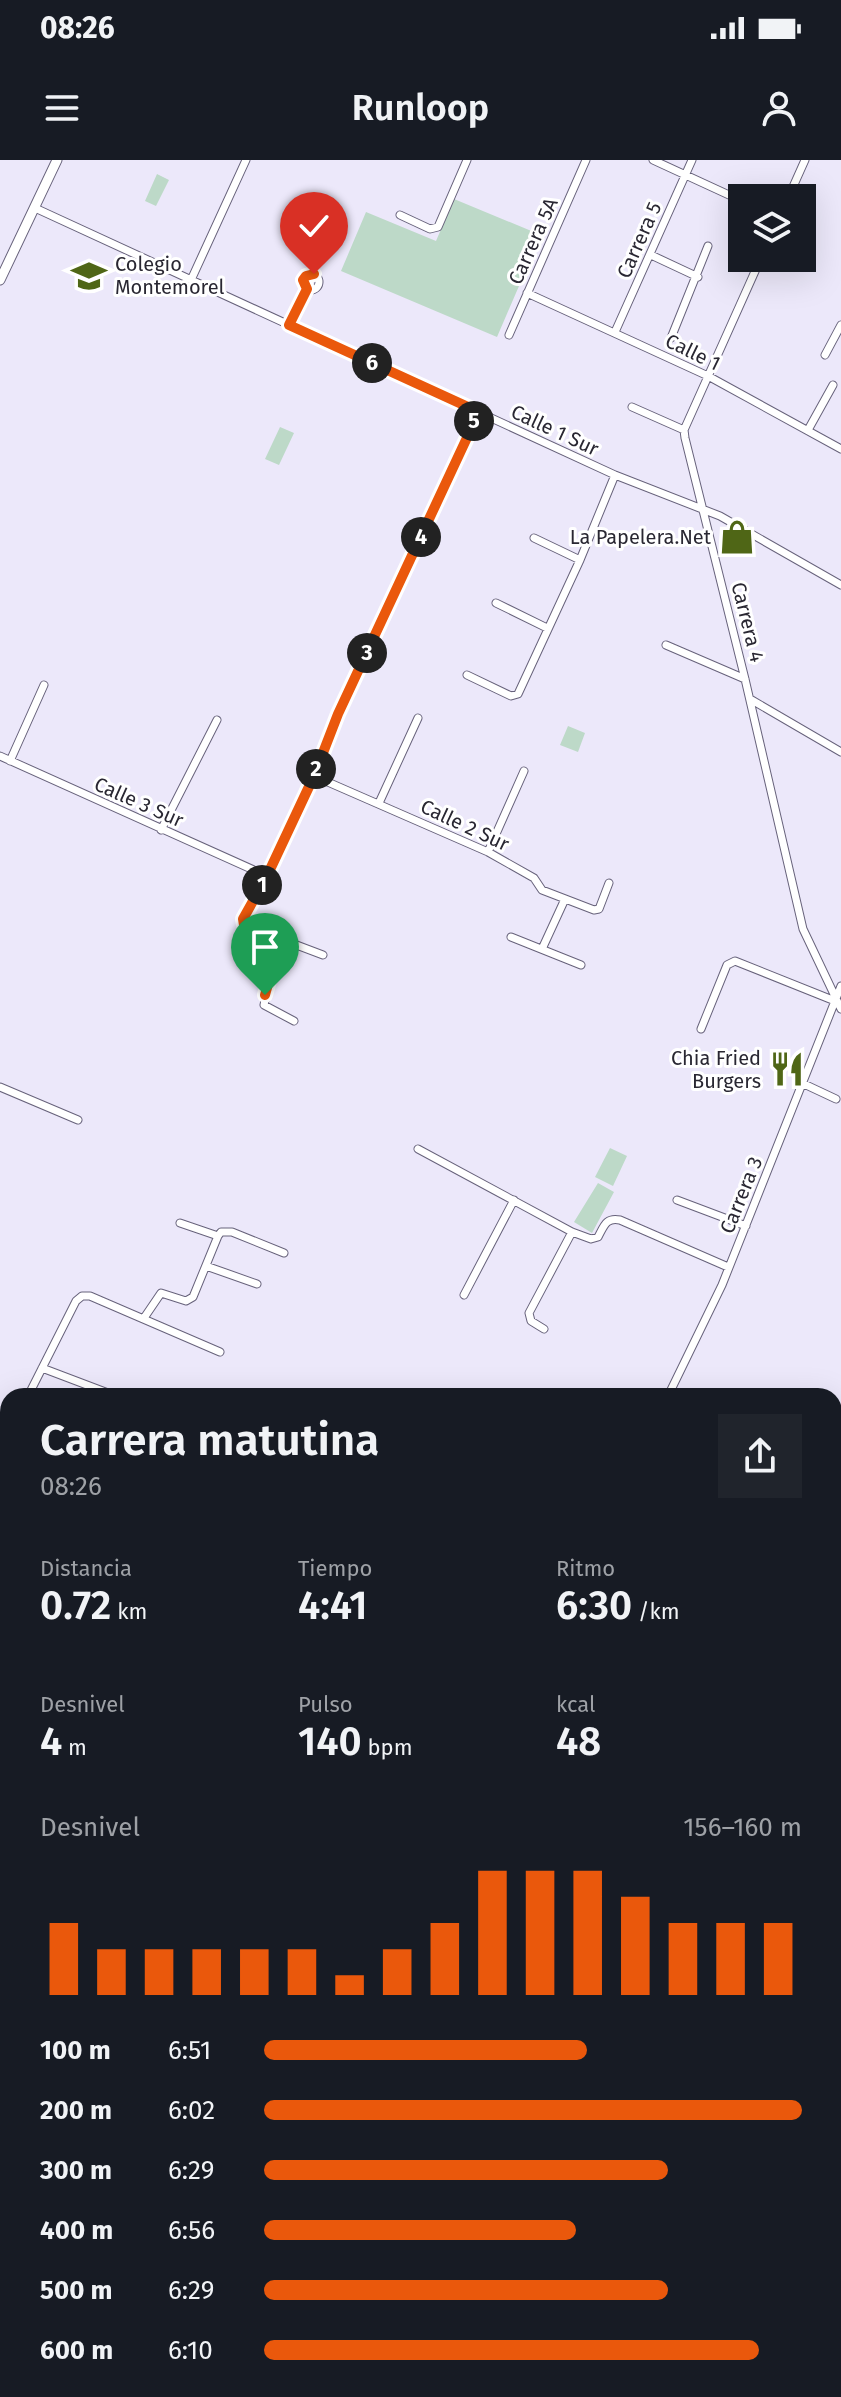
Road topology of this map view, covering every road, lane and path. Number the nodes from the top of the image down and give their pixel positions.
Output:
1 (57, 160) edge
2 (246, 160) edge
3 (467, 160) edge
4 (586, 160) edge
5 (653, 160) edge
6 (692, 160) edge
7 (805, 160) edge
8 (685, 175) junction
9 (794, 184) edge
10 (728, 195) edge
11 (35, 208) junction
12 (400, 215) dead end
13 (332, 231) dead end
14 (708, 246) dead end
15 (651, 255) junction
16 (755, 272) edge
17 (311, 274) junction
18 (698, 277) junction
19 (0, 280) edge
20 (191, 280) junction
21 (307, 289) junction
22 (527, 293) junction
23 (289, 325) junction
24 (841, 325) edge
25 (615, 332) junction
26 (509, 335) dead end
27 (671, 338) dead end
28 (825, 355) dead end
29 (708, 376) junction
30 (833, 385) dead end
31 (632, 407) dead end
32 (479, 412) junction
33 (684, 430) junction
34 (808, 430) junction
35 (841, 449) edge
36 (615, 475) junction
37 (704, 511) junction
38 (534, 538) dead end
39 (580, 560) junction
40 (841, 585) edge
41 (496, 603) dead end
42 (547, 628) junction
43 (666, 645) dead end
44 (467, 675) dead end
45 (745, 679) junction
46 (44, 685) dead end
47 (750, 699) junction
48 (418, 718) dead end
49 (217, 720) dead end
50 (841, 752) edge
51 (0, 756) edge
52 (10, 761) junction
53 (524, 771) dead end
54 (314, 776) junction
55 (379, 803) junction
56 (161, 830) junction
57 (488, 852) junction
58 (267, 876) junction
59 (609, 883) dead end
60 (565, 899) junction
61 (260, 932) junction
62 (511, 937) dead end
63 (542, 949) junction
64 (323, 955) dead end
65 (581, 965) dead end
66 (841, 986) edge
67 (835, 1001) junction
68 (841, 1009) edge
69 (294, 1021) dead end
70 (701, 1029) dead end
71 (804, 1084) junction
72 (0, 1087) edge
73 (836, 1099) dead end
74 (78, 1120) dead end
75 (418, 1149) dead end
76 (514, 1200) junction
77 (677, 1200) dead end
78 (180, 1223) dead end
79 (746, 1226) junction
80 (572, 1232) junction
81 (218, 1236) junction
82 (284, 1253) dead end
83 (206, 1266) junction
84 (728, 1267) junction
85 (257, 1284) dead end
86 (464, 1295) dead end
87 (144, 1318) junction
88 (544, 1329) dead end
89 (220, 1352) dead end
90 (42, 1368) junction
91 (32, 1388) edge
92 (95, 1388) edge
93 (672, 1388) edge

1 - 11 street
2 - 20 street
3 - 12 street
4 - 22 street, Carrera 5A
5 - 8 street
6 - 8 street, Carrera 5
7 - 9 street
8 - 10 street
8 - 15 street, Carrera 5
11 - 19 street
11 - 20 street, Calle 1 Sur
13 - 17 street
14 - 18 street
15 - 18 street
15 - 25 street, Carrera 5
16 - 29 street
17 - 21 street
17 - 21 street
18 - 27 street
20 - 23 street, Calle 1 Sur
21 - 23 street
22 - 25 street, Calle 1
22 - 26 street, Carrera 5A
23 - 32 street, Calle 1 Sur
24 - 28 street
25 - 29 street, Calle 1
29 - 33 street
29 - 34 street, Calle 1
30 - 34 street
31 - 33 street
32 - 36 street, Calle 1 Sur
32 - 54 street
33 - 37 street, Carrera 4
34 - 35 street, Calle 1
36 - 37 street, Calle 1 Sur
36 - 39 street
37 - 40 street, Calle 1 Sur
37 - 45 street, Carrera 4
38 - 39 street
39 - 42 street
41 - 42 street
42 - 44 street
43 - 45 street
45 - 47 street, Carrera 4
46 - 52 street
47 - 50 street
47 - 67 street, Carrera 4
48 - 55 street
49 - 56 street
51 - 52 street, Calle 3 Sur
52 - 56 street, Calle 3 Sur
53 - 57 street
54 - 55 street, Calle 2 Sur
54 - 58 street
55 - 57 street, Calle 2 Sur
56 - 58 street, Calle 3 Sur
57 - 60 street, Calle 2 Sur
58 - 61 street
59 - 60 street, Calle 2 Sur
60 - 63 street
61 - 64 street
61 - 69 street
62 - 63 street
63 - 65 street
66 - 67 street, Carrera 3
67 - 68 street
67 - 70 street
67 - 71 street, Carrera 3
71 - 73 street
71 - 79 street, Carrera 3
72 - 74 street
75 - 76 street
76 - 80 street
76 - 86 street
77 - 79 street
78 - 81 street
79 - 84 street, Carrera 3
80 - 84 street
80 - 88 street
81 - 82 street
81 - 83 street
83 - 85 street
83 - 87 street
84 - 93 street, Carrera 3
87 - 89 street
87 - 90 street
90 - 91 street
90 - 92 street

